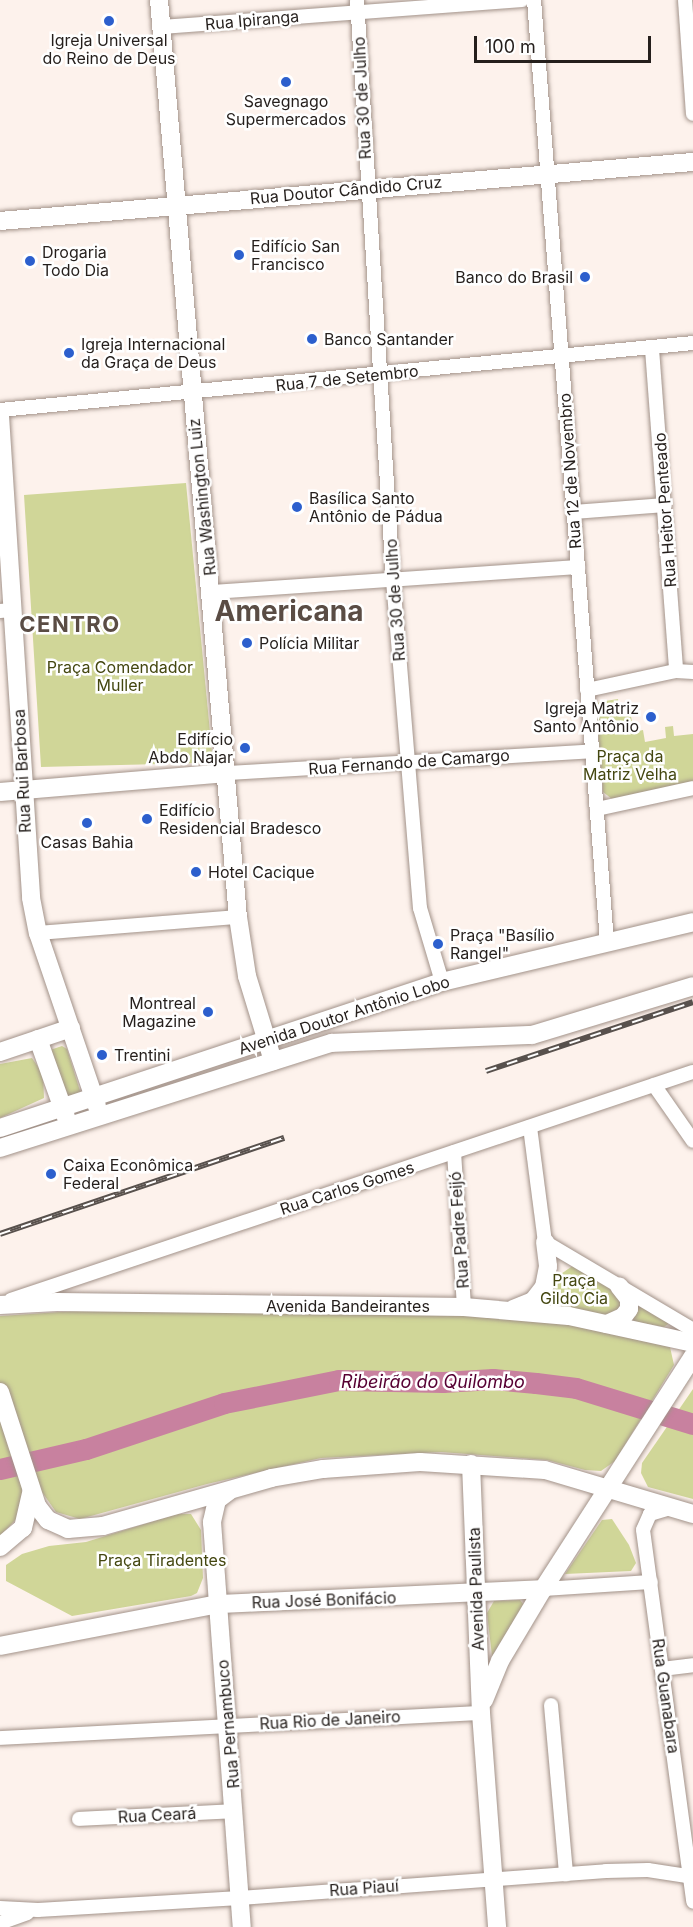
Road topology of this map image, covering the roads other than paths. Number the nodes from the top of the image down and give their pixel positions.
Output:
1 (159, 0) edge
2 (522, 0) edge
3 (534, 0) edge
4 (685, 0) edge
5 (357, 6) edge
6 (162, 27) junction
7 (693, 114) edge
8 (693, 162) edge
9 (548, 174) junction
10 (369, 187) junction
11 (174, 205) junction
12 (0, 221) edge
13 (693, 343) edge
14 (652, 349) junction
15 (562, 358) junction
16 (380, 375) junction
17 (192, 394) junction
18 (0, 410) edge
19 (0, 416) edge
20 (665, 506) junction
21 (574, 512) junction
22 (578, 567) junction
23 (393, 580) junction
24 (212, 592) junction
25 (6, 610) edge
26 (676, 671) junction
27 (693, 672) edge
28 (587, 690) junction
29 (592, 751) junction
30 (408, 762) junction
31 (227, 773) junction
32 (693, 788) edge
33 (23, 790) junction
34 (0, 792) edge
35 (597, 809) junction
36 (238, 917) junction
37 (693, 922) edge
38 (38, 933) junction
39 (607, 943) junction
40 (442, 982) junction
41 (693, 986) edge
42 (71, 1028) junction
43 (38, 1039) junction
44 (266, 1040) junction
45 (0, 1052) edge
46 (273, 1061) junction
47 (693, 1072) edge
48 (654, 1085) junction
49 (93, 1096) junction
50 (62, 1106) junction
51 (100, 1116) junction
52 (70, 1126) junction
53 (530, 1127) junction
54 (0, 1128) edge
55 (693, 1141) edge
56 (0, 1148) edge
57 (454, 1152) junction
58 (545, 1242) junction
59 (619, 1286) junction
60 (0, 1304) edge
61 (464, 1307) junction
62 (509, 1310) junction
63 (607, 1324) junction
64 (693, 1330) edge
65 (693, 1343) edge
66 (693, 1356) edge
67 (0, 1392) edge
68 (471, 1464) junction
69 (582, 1479) junction
70 (236, 1488) junction
71 (610, 1488) junction
72 (31, 1491) junction
73 (182, 1504) junction
74 (671, 1507) junction
75 (693, 1514) edge
76 (592, 1515) junction
77 (212, 1522) junction
78 (0, 1547) edge
79 (651, 1582) junction
80 (543, 1589) junction
81 (476, 1592) junction
82 (218, 1604) junction
83 (0, 1646) edge
84 (693, 1665) edge
85 (662, 1669) junction
86 (551, 1705) dead end
87 (481, 1713) junction
88 (227, 1725) junction
89 (0, 1738) edge
90 (686, 1785) edge
91 (235, 1811) junction
92 (79, 1820) dead end
93 (566, 1874) junction
94 (692, 1877) edge
95 (494, 1878) junction
96 (240, 1898) junction
97 (693, 1902) edge
98 (0, 1908) edge
99 (38, 1910) junction
100 (0, 1923) edge
101 (242, 1927) edge
102 (497, 1927) edge

1 - 6 main road, Rua Washington Luiz
2 - 5 street, Rua Ipiranga
3 - 9 street, Rua 12 de Novembro
4 - 7 street
5 - 6 street, Rua Ipiranga
5 - 10 street, Rua 30 de Julho
6 - 11 main road, Rua Washington Luiz
8 - 9 main road, Rua Doutor Cândido Cruz
9 - 10 main road, Rua Doutor Cândido Cruz
9 - 15 street, Rua 12 de Novembro
10 - 11 main road, Rua Doutor Cândido Cruz
10 - 16 street, Rua 30 de Julho
11 - 12 main road, Rua Doutor Cândido Cruz
11 - 17 main road, Rua Washington Luiz
13 - 14 street, Rua 7 de Setembro
14 - 15 street, Rua 7 de Setembro
14 - 20 street, Rua Heitor Penteado
15 - 16 street, Rua 7 de Setembro
15 - 21 street, Rua 12 de Novembro
16 - 17 street, Rua 7 de Setembro
16 - 23 street, Rua 30 de Julho
17 - 18 street, Rua 7 de Setembro
17 - 24 main road, Rua Washington Luiz
19 - 25 main road, Rua Rui Barbosa
20 - 21 street
20 - 26 street, Rua Heitor Penteado
21 - 22 street, Rua 12 de Novembro
22 - 23 street
22 - 28 street, Rua 12 de Novembro
23 - 24 street
23 - 30 street, Rua 30 de Julho
24 - 31 main road, Rua Washington Luiz
25 - 33 main road, Rua Rui Barbosa
26 - 27 street
26 - 28 street
28 - 29 street, Rua 12 de Novembro
29 - 30 street, Rua Fernando de Camargo
29 - 35 street, Rua 12 de Novembro
30 - 31 street, Rua Fernando de Camargo
30 - 40 street, Rua 30 de Julho
31 - 33 main road
31 - 36 main road, Rua Washington Luiz
32 - 35 street
33 - 34 main road
33 - 38 main road, Rua Rui Barbosa
35 - 39 street, Rua 12 de Novembro
36 - 38 street
36 - 44 main road, Rua Washington Luiz
37 - 39 main road, Avenida Doutor Antônio Lobo
38 - 42 main road, Rua Rui Barbosa
39 - 40 main road, Avenida Doutor Antônio Lobo
40 - 44 main road, Avenida Doutor Antônio Lobo
41 - 46 main road, Avenida Doutor Antônio Lobo
42 - 43 main road
42 - 49 main road, Rua Rui Barbosa
43 - 45 main road
43 - 50 main road
44 - 46 main road, Rua Washington Luiz
44 - 49 main road, Avenida Doutor Antônio Lobo
46 - 51 main road, Avenida Doutor Antônio Lobo
47 - 48 street, Rua Carlos Gomes
48 - 53 street, Rua Carlos Gomes
48 - 55 street
49 - 50 main road, Avenida Doutor Antônio Lobo
49 - 51 main road, Rua Rui Barbosa
50 - 52 main road
50 - 54 main road, Avenida Doutor Antônio Lobo
51 - 52 main road, Avenida Doutor Antônio Lobo
52 - 56 main road, Avenida Doutor Antônio Lobo
53 - 57 street, Rua Carlos Gomes
53 - 58 street
57 - 60 street, Rua Carlos Gomes
57 - 61 street, Rua Padre Feijó
58 - 59 street
58 - 62 main road
59 - 63 main road
59 - 64 street
60 - 61 main road, Avenida Bandeirantes
61 - 62 main road, Avenida Bandeirantes
62 - 63 main road, Avenida Bandeirantes
63 - 65 main road, Avenida Bandeirantes
66 - 71 main road, Avenida Paulista
67 - 72 main road
68 - 69 main road
68 - 70 main road
68 - 81 main road, Avenida Paulista
69 - 71 main road
69 - 76 main road
70 - 73 main road
70 - 77 main road
71 - 74 main road
71 - 76 main road, Avenida Paulista
72 - 73 main road
72 - 78 main road
73 - 77 main road
74 - 75 main road
74 - 79 street, Rua Guanabara
76 - 80 main road, Avenida Paulista
77 - 82 main road, Rua Pernambuco
79 - 80 street, Rua José Bonifácio
79 - 85 street, Rua Guanabara
80 - 81 main road, Rua José Bonifácio
80 - 87 main road, Avenida Paulista
81 - 82 main road, Rua José Bonifácio
81 - 87 main road, Avenida Paulista
82 - 83 main road, Rua José Bonifácio
82 - 88 main road, Rua Pernambuco
84 - 85 street
85 - 90 street, Rua Guanabara
86 - 93 street
87 - 88 street, Rua Rio de Janeiro
87 - 95 main road, Avenida Paulista
88 - 89 street, Rua Rio de Janeiro
88 - 91 main road, Rua Pernambuco
90 - 94 street, Rua Guanabara
91 - 92 street, Rua Ceará
91 - 96 main road, Rua Pernambuco
93 - 94 street, Rua Piauí
93 - 95 street, Rua Piauí
94 - 97 street, Rua Guanabara
95 - 96 street, Rua Piauí
95 - 102 main road, Avenida Paulista
96 - 99 street, Rua Piauí
96 - 101 main road, Rua Pernambuco
98 - 99 street, Rua Piauí
99 - 100 street, Rua Piauí

